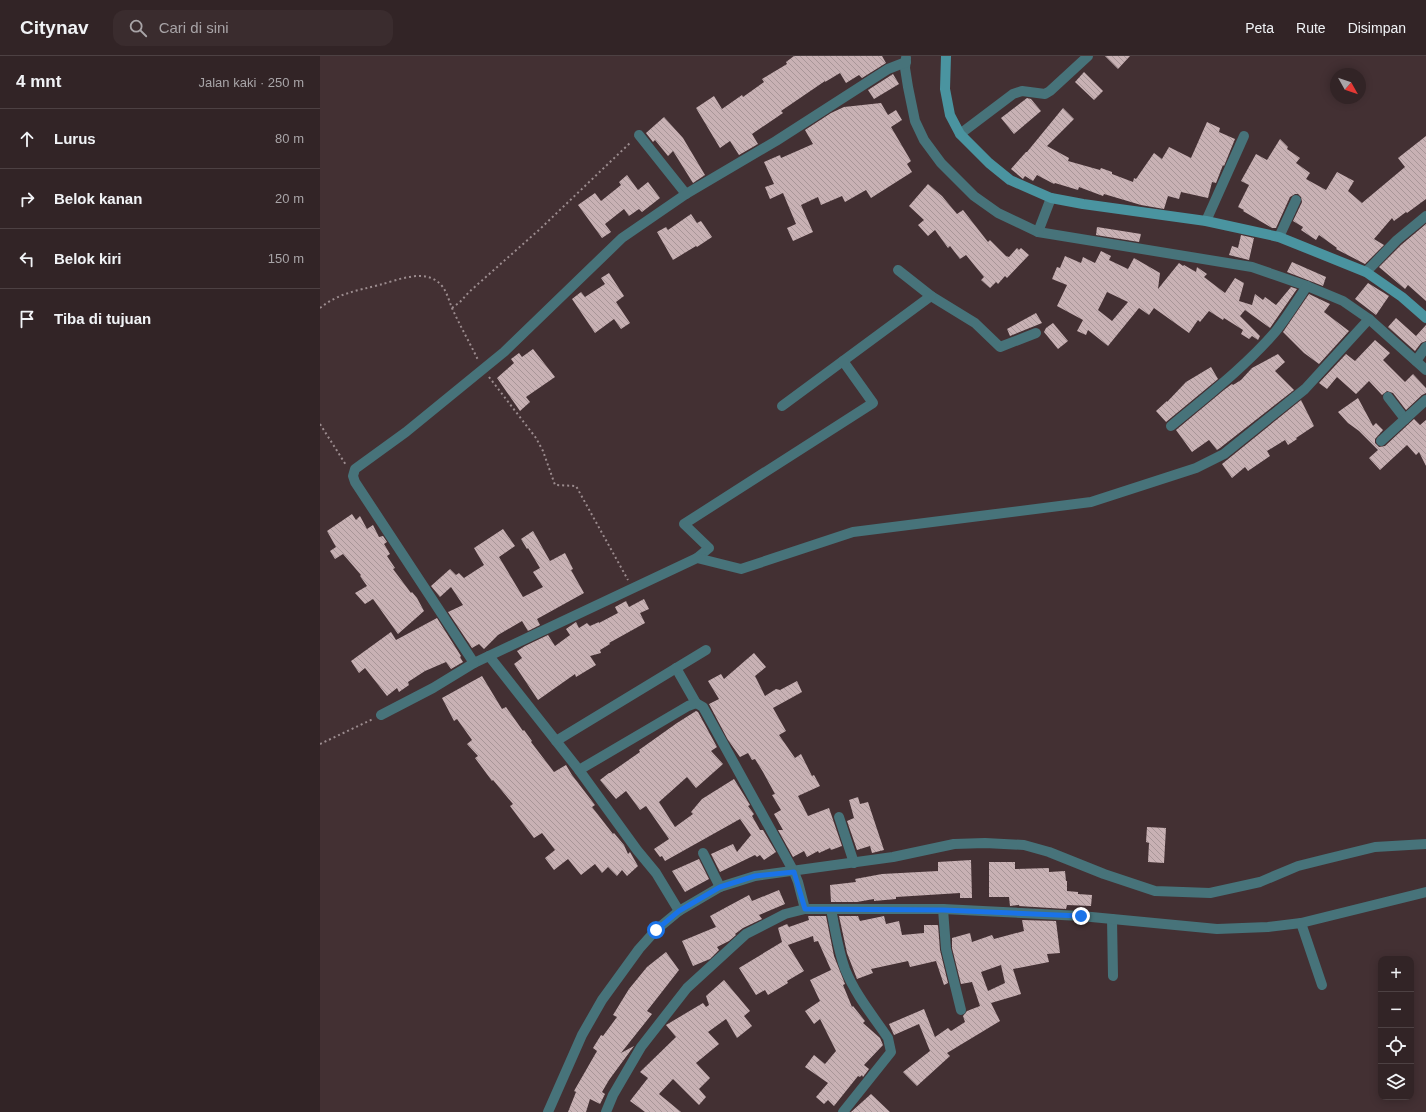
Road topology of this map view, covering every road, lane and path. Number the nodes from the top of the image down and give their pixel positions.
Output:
1 (946, 56) edge
2 (1088, 56) edge
3 (904, 61) edge
4 (640, 134) joint
5 (960, 134) junction
6 (1244, 136) dead end
7 (686, 194) junction
8 (1051, 198) junction
9 (1296, 200) dead end
10 (1426, 216) edge
11 (1206, 221) junction
12 (1040, 229) junction
13 (1279, 237) junction
14 (898, 270) dead end
15 (1366, 272) junction
16 (1307, 286) junction
17 (931, 296) junction
18 (320, 308) edge
19 (452, 308) junction
20 (1426, 318) edge
21 (1369, 319) junction
22 (1036, 333) dead end
23 (1426, 347) edge
24 (843, 361) junction
25 (1416, 361) junction
26 (483, 370) junction
27 (1426, 370) edge
28 (1388, 397) dead end
29 (1426, 400) edge
30 (782, 406) dead end
31 (1405, 419) junction
32 (320, 424) edge
33 (1171, 426) dead end
34 (1381, 441) dead end
35 (352, 476) junction
36 (697, 558) junction
37 (632, 588) junction
38 (706, 650) dead end
39 (489, 656) junction
40 (474, 663) junction
41 (676, 668) junction
42 (696, 704) junction
43 (381, 716) joint
44 (556, 741) junction
45 (320, 744) edge
46 (579, 770) junction
47 (839, 817) dead end
48 (1426, 844) edge
49 (703, 852) dead end
50 (854, 863) junction
51 (794, 872) junction
52 (720, 887) junction
53 (1426, 892) edge
54 (805, 909) junction
55 (831, 909) junction
56 (943, 910) junction
57 (679, 911) junction
58 (1112, 919) junction
59 (1301, 923) junction
60 (1113, 976) dead end
61 (1322, 985) dead end
62 (961, 1010) dead end
63 (548, 1112) edge
64 (606, 1112) edge
65 (843, 1112) edge

1 - 5 street
2 - 5 street
3 - 7 street
3 - 12 street
4 - 7 street
4 - 19 path
5 - 8 street
6 - 11 street
7 - 26 street
8 - 11 street
8 - 12 street
9 - 13 street
10 - 15 street
11 - 13 street
12 - 16 street
13 - 15 street
14 - 17 street
15 - 20 street
16 - 21 street
16 - 33 street
17 - 22 street
17 - 24 street
18 - 19 path
19 - 26 path
21 - 25 street
21 - 36 street
23 - 25 street
24 - 30 street
24 - 36 street
25 - 27 street
26 - 35 street
26 - 37 path
28 - 31 street
29 - 31 street
31 - 34 street
32 - 35 path
35 - 40 street
36 - 37 street
37 - 39 street
38 - 41 street
39 - 40 street
39 - 44 street
40 - 43 street
41 - 42 street
41 - 44 street
42 - 46 street
42 - 51 street
43 - 45 path
44 - 46 street
46 - 57 street
47 - 50 street
48 - 50 street
49 - 52 street
50 - 51 street
51 - 52 street
51 - 54 street
52 - 57 street
53 - 59 street
54 - 55 street
54 - 64 street
55 - 56 street
55 - 65 street
56 - 58 street
56 - 62 street
57 - 63 street
58 - 59 street
58 - 60 street
59 - 61 street

